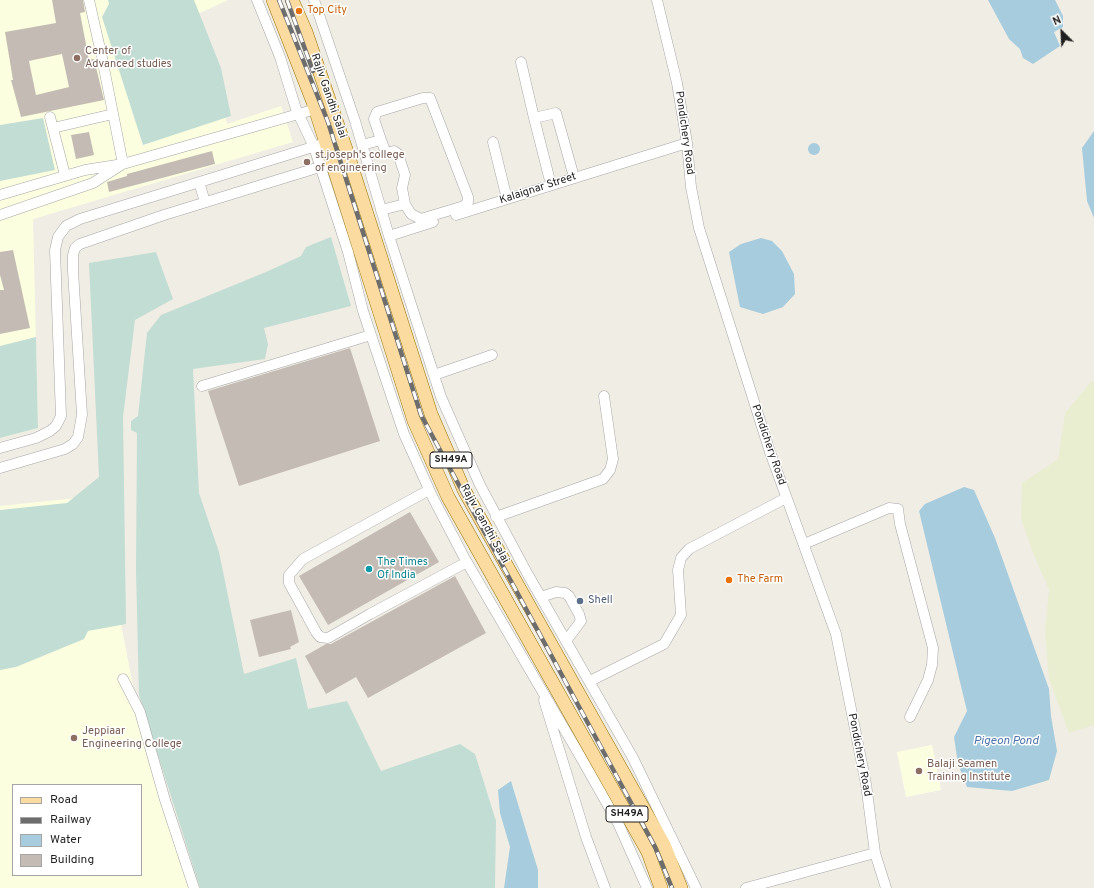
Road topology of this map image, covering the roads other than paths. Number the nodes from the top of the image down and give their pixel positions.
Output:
1 (89, 0) edge
2 (257, 0) edge
3 (273, 0) edge
4 (292, 0) edge
5 (314, 0) edge
6 (657, 0) edge
7 (521, 62) dead end
8 (316, 110) junction
9 (113, 114) junction
10 (299, 114) junction
11 (50, 117) dead end
12 (534, 118) junction
13 (52, 128) junction
14 (342, 138) junction
15 (381, 140) junction
16 (493, 142) dead end
17 (687, 143) junction
18 (320, 145) junction
19 (362, 145) junction
20 (349, 158) junction
21 (123, 164) junction
22 (326, 165) junction
23 (65, 175) junction
24 (549, 177) dead end
25 (574, 177) junction
26 (199, 182) junction
27 (0, 195) edge
28 (507, 199) junction
29 (362, 200) junction
30 (206, 202) junction
31 (345, 204) junction
32 (405, 204) junction
33 (381, 210) junction
34 (0, 215) edge
35 (389, 236) junction
36 (371, 335) junction
37 (492, 355) dead end
38 (434, 374) junction
39 (202, 386) dead end
40 (604, 396) dead end
41 (0, 448) edge
42 (0, 468) edge
43 (429, 490) junction
44 (786, 498) junction
45 (496, 517) junction
46 (804, 544) junction
47 (467, 562) junction
48 (540, 597) junction
49 (566, 641) junction
50 (123, 679) dead end
51 (538, 682) junction
52 (590, 682) junction
53 (910, 717) dead end
54 (581, 746) junction
55 (875, 853) junction
56 (194, 888) edge
57 (605, 888) edge
58 (647, 888) edge
59 (661, 888) edge
60 (681, 888) edge
61 (696, 888) edge
62 (746, 888) edge
63 (886, 888) edge

1 - 9 street
2 - 10 street
3 - 8 main road, Rajiv Gandhi Salai / SH49A
4 - 14 main road, Rajiv Gandhi Salai / SH49A
5 - 19 street
6 - 17 street, Pondichery Road
7 - 12 street
8 - 10 street
8 - 18 main road, Rajiv Gandhi Salai / SH49A
9 - 13 street
9 - 21 street
10 - 18 street
10 - 21 street
11 - 13 street
12 - 24 street
12 - 25 street
13 - 23 street
14 - 18 street
14 - 20 main road, Rajiv Gandhi Salai / SH49A
15 - 19 street
15 - 32 street
15 - 32 street
16 - 28 street
17 - 25 street, Kalaignar Street
17 - 44 street, Pondichery Road
18 - 22 main road, Rajiv Gandhi Salai / SH49A
18 - 26 street
19 - 33 street
20 - 22 street
20 - 29 main road, Rajiv Gandhi Salai / SH49A
21 - 23 street
21 - 34 street
22 - 30 street
22 - 31 main road, Rajiv Gandhi Salai / SH49A
22 - 36 street
23 - 27 street
25 - 28 street, Kalaignar Street
26 - 30 street
26 - 41 street
28 - 35 street, Kalaignar Street
29 - 31 main road
29 - 60 main road, Rajiv Gandhi Salai / SH49A
30 - 42 street
31 - 54 main road, Rajiv Gandhi Salai / SH49A
32 - 33 street
33 - 35 street
35 - 38 street
36 - 39 street
36 - 43 street
37 - 38 street
38 - 45 street
40 - 45 street
43 - 47 street
43 - 47 street
44 - 46 street, Pondichery Road
44 - 52 street
45 - 48 street
46 - 53 street
46 - 55 street, Pondichery Road
47 - 51 street
48 - 49 street
48 - 49 street
49 - 52 street
50 - 56 street
51 - 54 street
51 - 57 street
52 - 61 street
54 - 58 street
54 - 59 main road, Rajiv Gandhi Salai / SH49A
55 - 62 street
55 - 63 street, Pondichery Road

